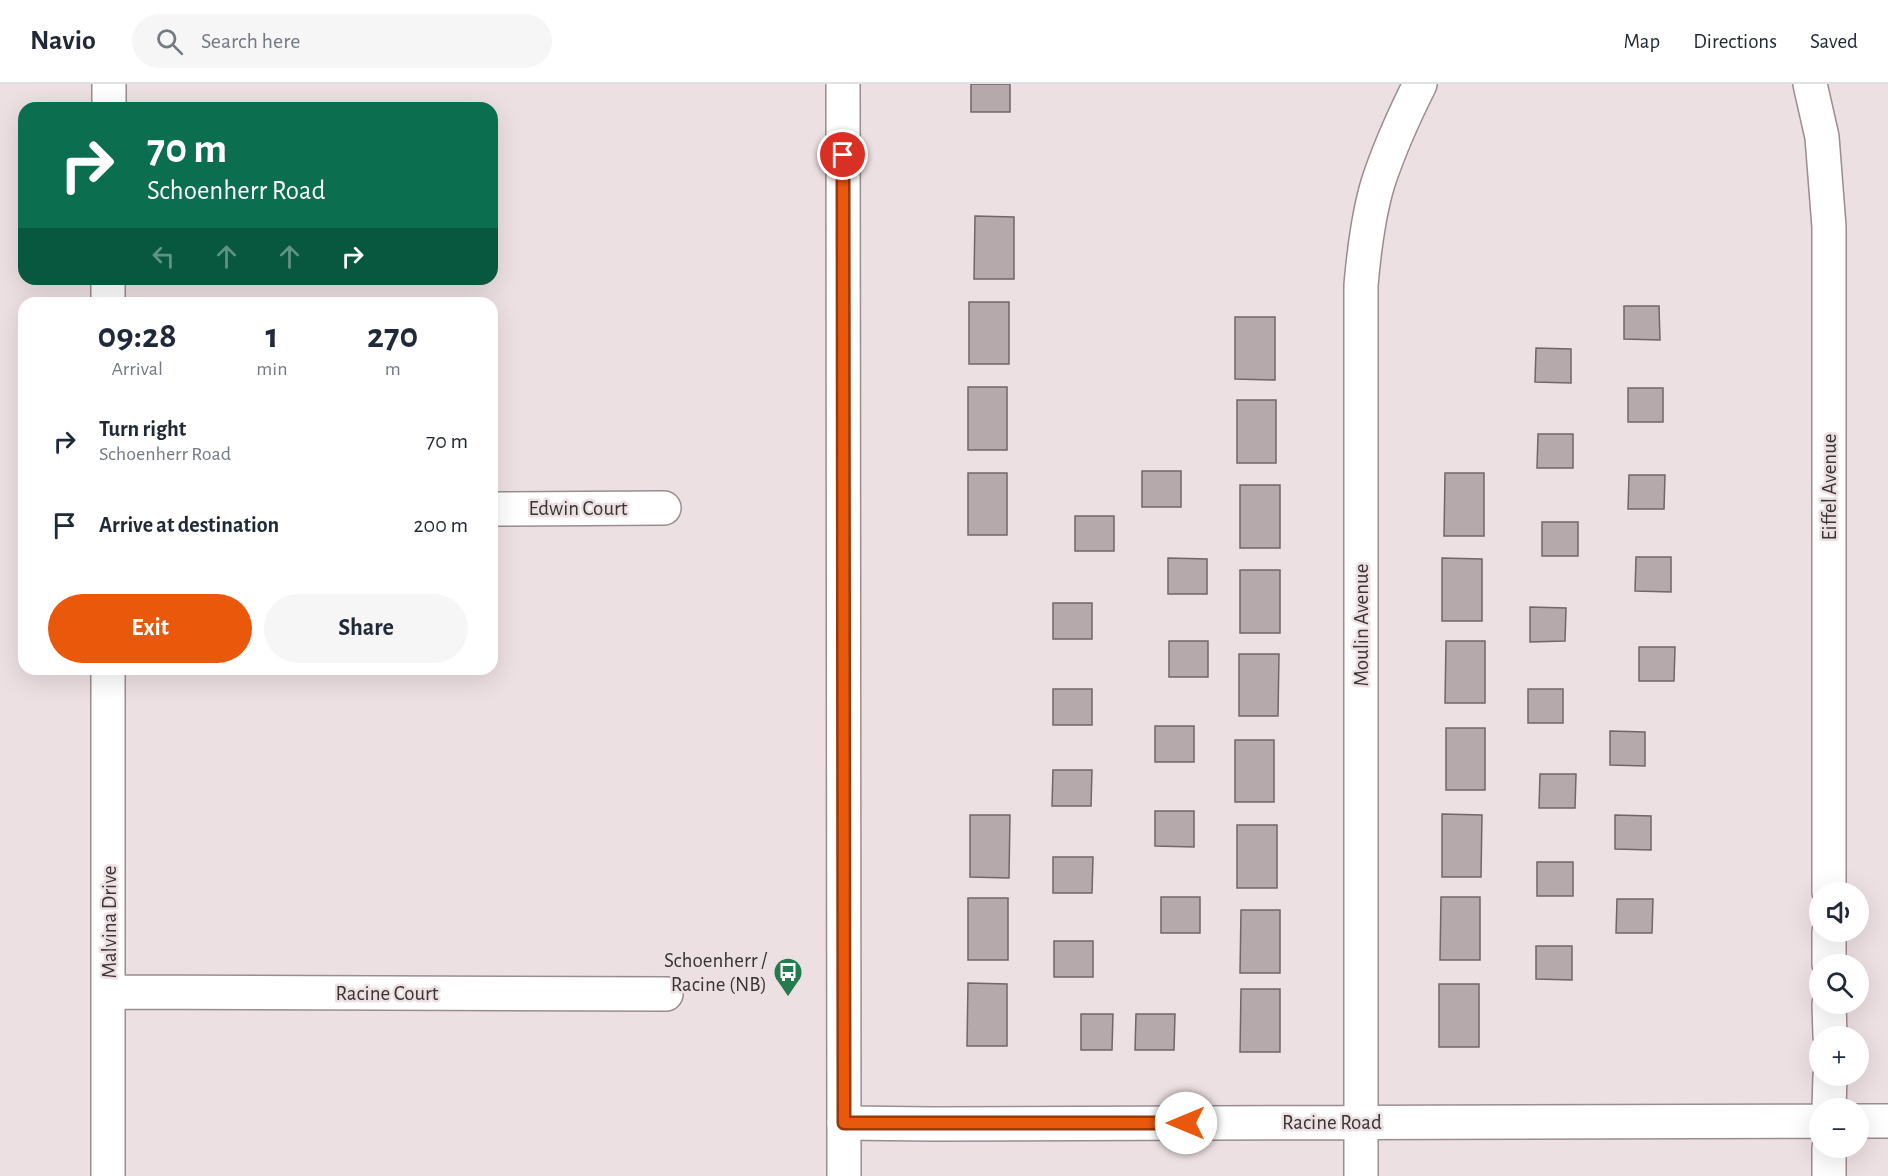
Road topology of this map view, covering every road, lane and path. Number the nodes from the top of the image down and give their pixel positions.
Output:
1 (109, 84) edge
2 (843, 84) edge
3 (1420, 84) edge
4 (1810, 84) edge
5 (109, 102) edge
6 (498, 508) edge
7 (664, 508) dead end
8 (108, 675) edge
9 (1829, 882) edge
10 (108, 992) junction
11 (666, 994) dead end
12 (1809, 1121) edge
13 (1869, 1121) edge
14 (1888, 1121) edge
15 (1360, 1122) junction
16 (844, 1123) junction
17 (1829, 1158) edge
18 (108, 1176) edge
19 (844, 1176) edge
20 (1361, 1176) edge
21 (1829, 1176) edge

1 - 5 street
2 - 16 street
3 - 15 street, Moulin Avenue
4 - 9 street, Eiffel Avenue
6 - 7 street, Edwin Court
8 - 10 street, Malvina Drive
10 - 11 street, Racine Court
10 - 18 street, Malvina Drive
12 - 15 street, Racine Road
13 - 14 street
15 - 16 street, Racine Road
15 - 20 street, Moulin Avenue
16 - 19 street
17 - 21 street

